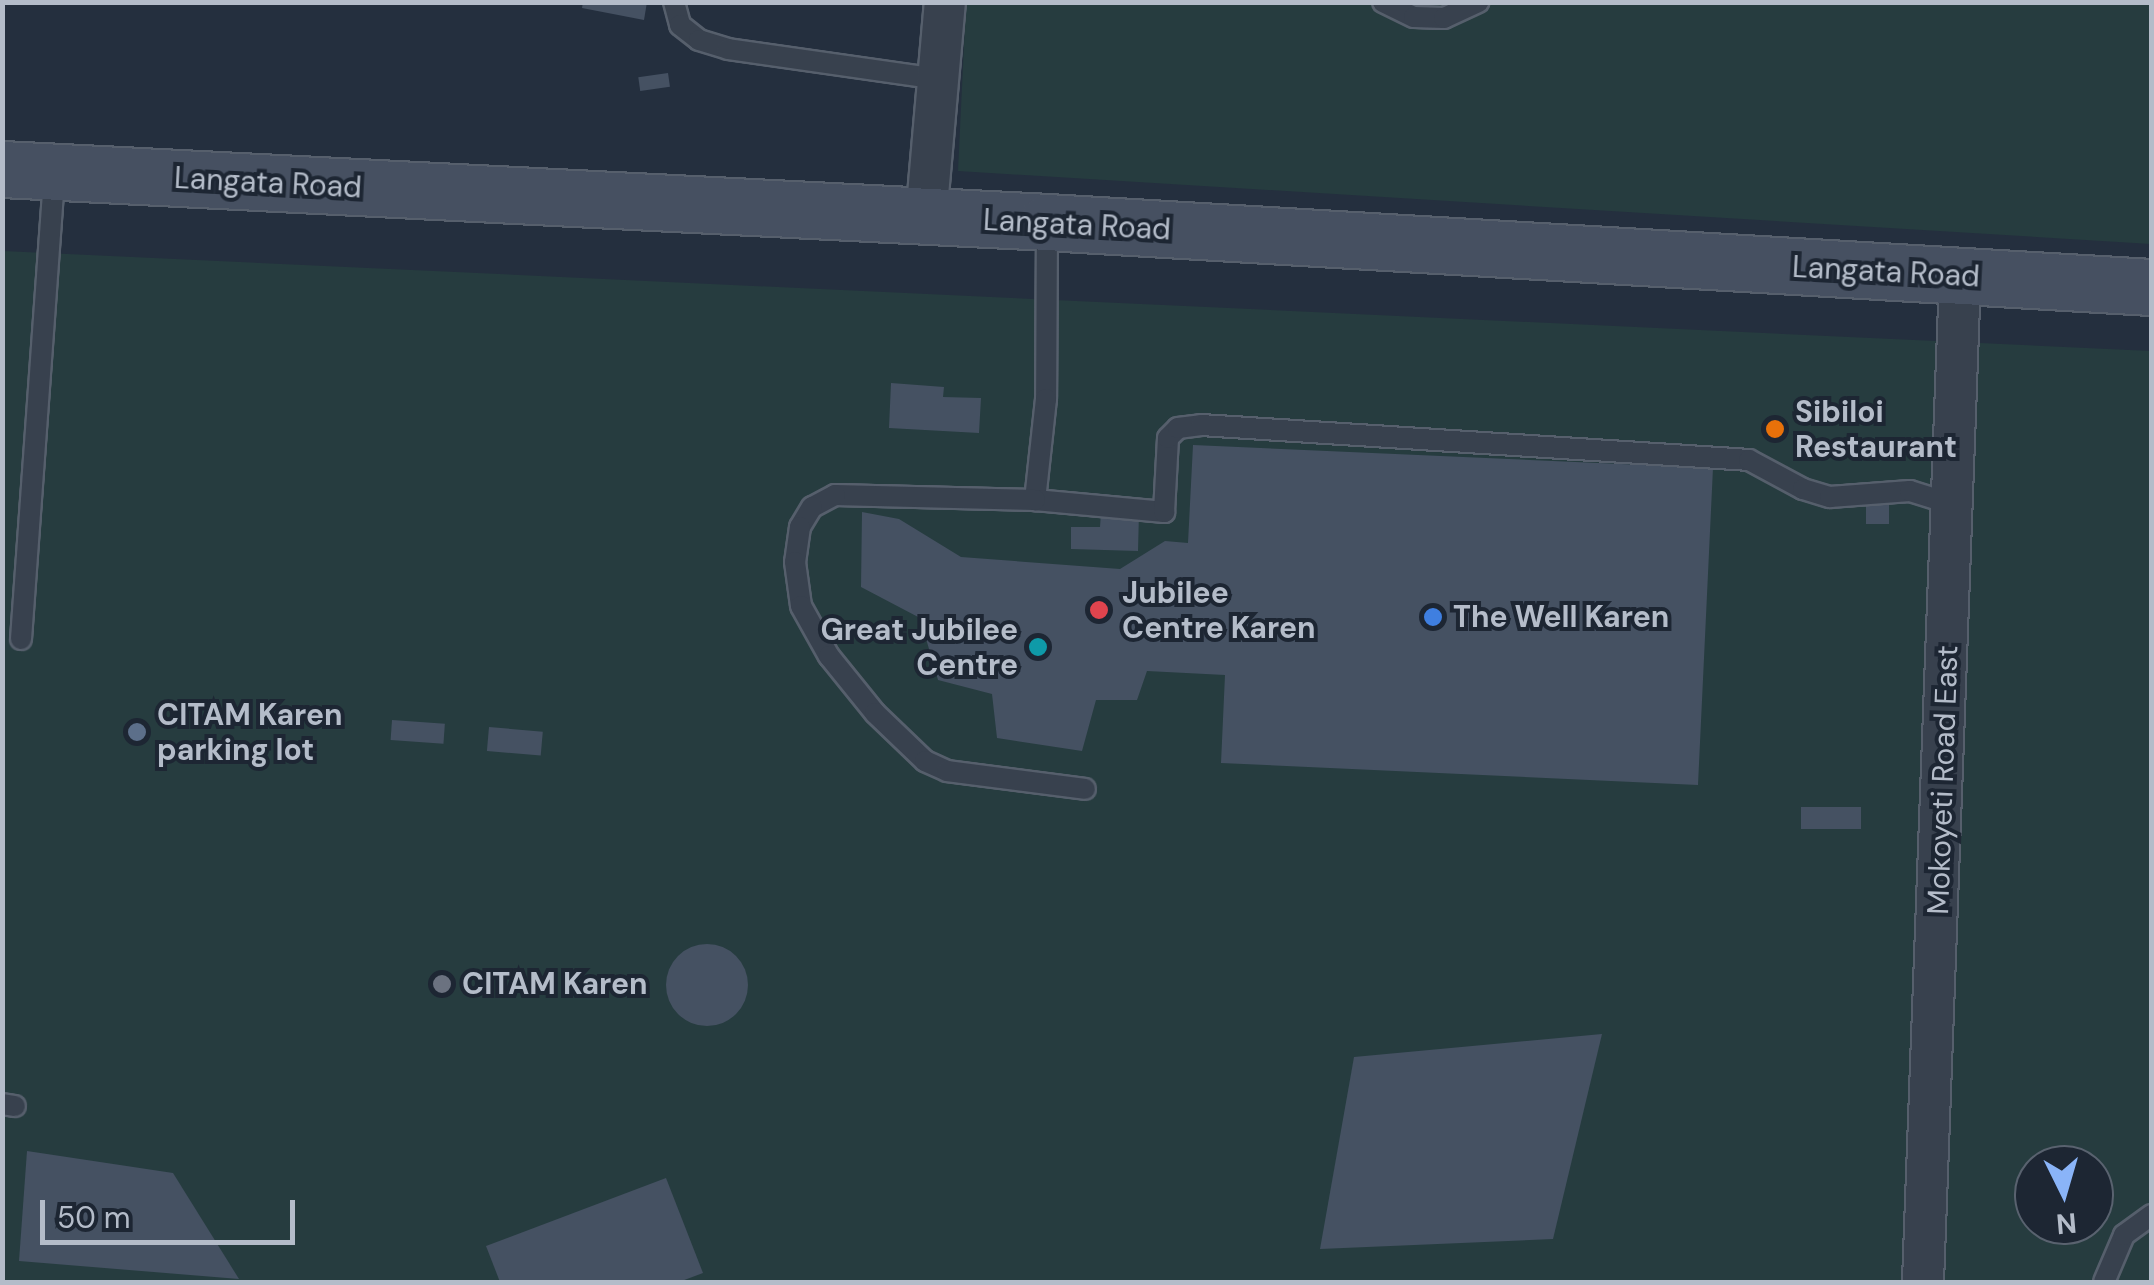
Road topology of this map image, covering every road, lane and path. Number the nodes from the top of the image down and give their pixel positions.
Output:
1 (674, 2) edge
2 (945, 2) edge
3 (1384, 2) edge
4 (1478, 2) edge
5 (938, 79) junction
6 (28, 172) edge
7 (926, 218) junction
8 (1047, 222) junction
9 (1960, 277) junction
10 (2152, 286) edge
11 (1034, 500) junction
12 (1954, 505) junction
13 (21, 639) dead end
14 (1085, 789) dead end
15 (2152, 1215) edge
16 (1923, 1282) edge
17 (2104, 1282) edge

1 - 5 lane
2 - 5 street
3 - 4 lane
5 - 7 street
6 - 7 main road, Langata Road
6 - 13 lane
7 - 8 main road, Langata Road
8 - 9 main road, Langata Road
8 - 11 lane
9 - 10 main road, Langata Road
9 - 12 street, Mokoyeti Road East
11 - 12 lane
11 - 14 lane
12 - 16 street, Mokoyeti Road East
15 - 17 lane

